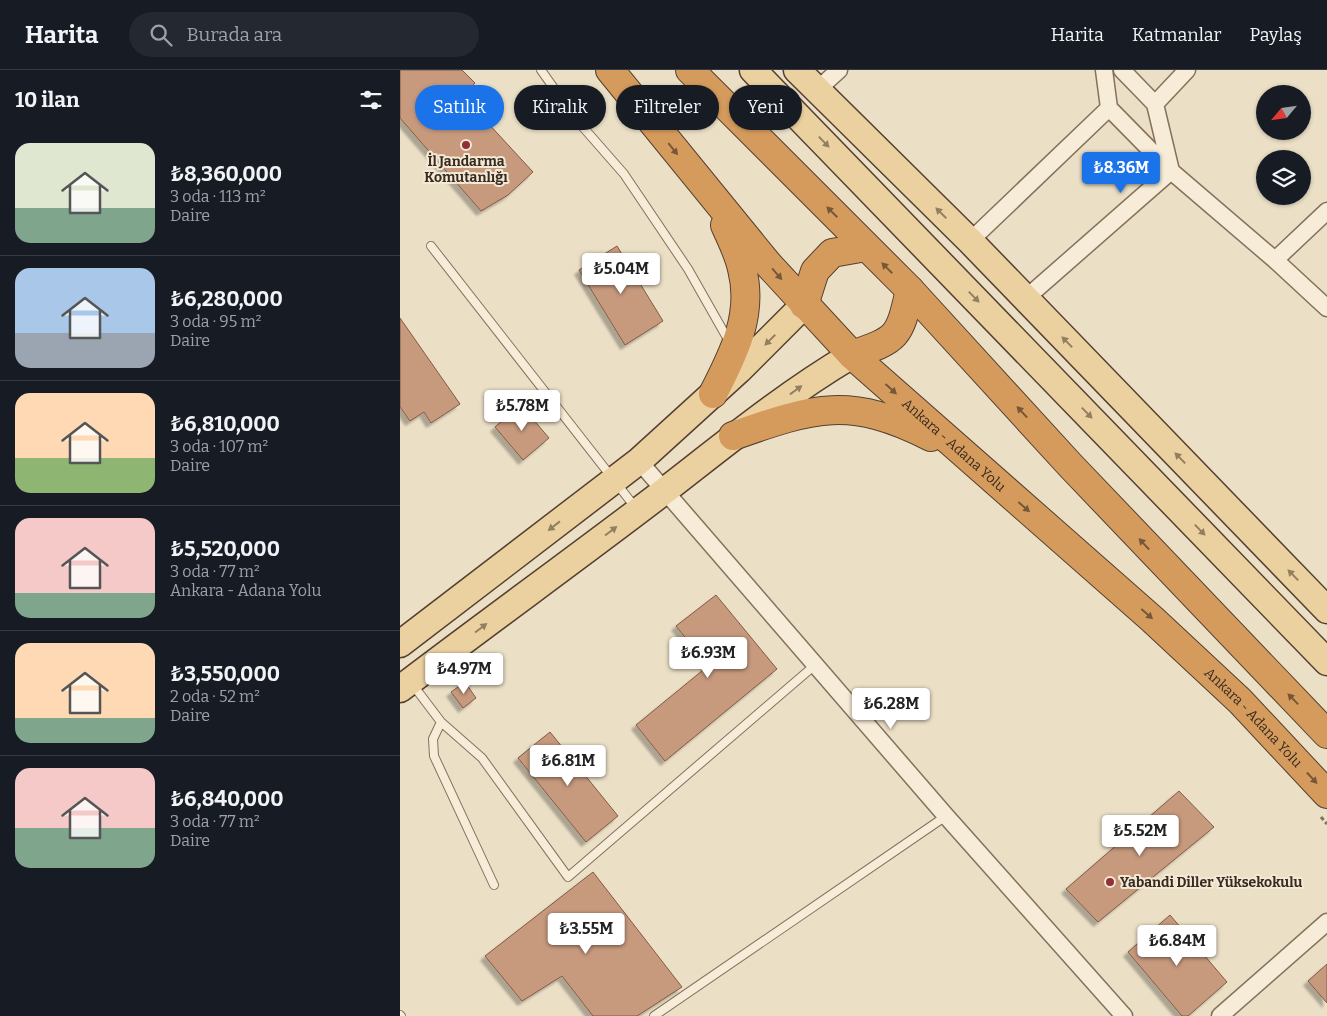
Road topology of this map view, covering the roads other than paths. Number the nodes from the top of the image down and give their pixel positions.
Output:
1 (541, 70) edge
2 (610, 70) edge
3 (690, 70) edge
4 (753, 70) edge
5 (797, 70) edge
6 (839, 70) edge
7 (1104, 70) edge
8 (1122, 70) edge
9 (1187, 70) edge
10 (816, 90) junction
11 (1154, 104) junction
12 (1109, 108) junction
13 (1171, 171) junction
14 (716, 202) junction
15 (1327, 211) edge
16 (970, 241) junction
17 (431, 246) dead end
18 (866, 247) junction
19 (1275, 260) junction
20 (945, 267) junction
21 (910, 290) junction
22 (1025, 299) junction
23 (804, 306) junction
24 (1327, 308) edge
25 (999, 323) junction
26 (735, 352) junction
27 (852, 355) junction
28 (713, 394) junction
29 (733, 436) junction
30 (961, 452) junction
31 (640, 461) junction
32 (613, 481) junction
33 (664, 491) junction
34 (638, 511) junction
35 (1327, 610) edge
36 (400, 644) edge
37 (1327, 662) edge
38 (815, 665) junction
39 (405, 685) edge
40 (441, 722) junction
41 (1327, 734) edge
42 (1323, 804) edge
43 (946, 816) junction
44 (494, 885) dead end
45 (1327, 922) edge
46 (654, 1016) edge
47 (1124, 1016) edge
48 (1220, 1016) edge

1 - 26 lane
2 -> 14 highway, Ankara - Adana Yolu
18 -> 3 highway
4 -> 20 main road
5 - 10 main road
6 - 10 street
7 - 12 street
8 - 11 street
9 - 11 street
16 -> 10 main road
11 - 13 street
12 - 13 street
12 - 16 street
13 - 19 street
13 - 22 street
14 -> 23 highway, Ankara - Adana Yolu
14 - 26 highway
15 - 19 street
16 - 20 main road
16 - 22 main road
17 - 32 lane
21 -> 18 highway
18 - 23 highway
19 - 24 street
20 -> 25 main road
21 - 27 highway
41 -> 21 highway
22 - 25 main road
35 -> 22 main road
23 - 27 highway, Ankara - Adana Yolu
23 -> 28 main road
25 -> 37 main road
26 - 28 highway
29 -> 27 main road
27 -> 30 highway, Ankara - Adana Yolu
28 - 31 main road
29 - 30 highway
29 - 33 main road
30 -> 42 highway, Ankara - Adana Yolu
31 - 32 main road
31 - 33 street
32 - 34 lane
32 -> 36 main road
33 - 34 main road
33 - 38 street
39 -> 34 main road
38 - 40 lane
38 - 43 street
39 - 40 lane
40 - 44 lane
43 - 46 lane
43 - 47 street
45 - 48 street

